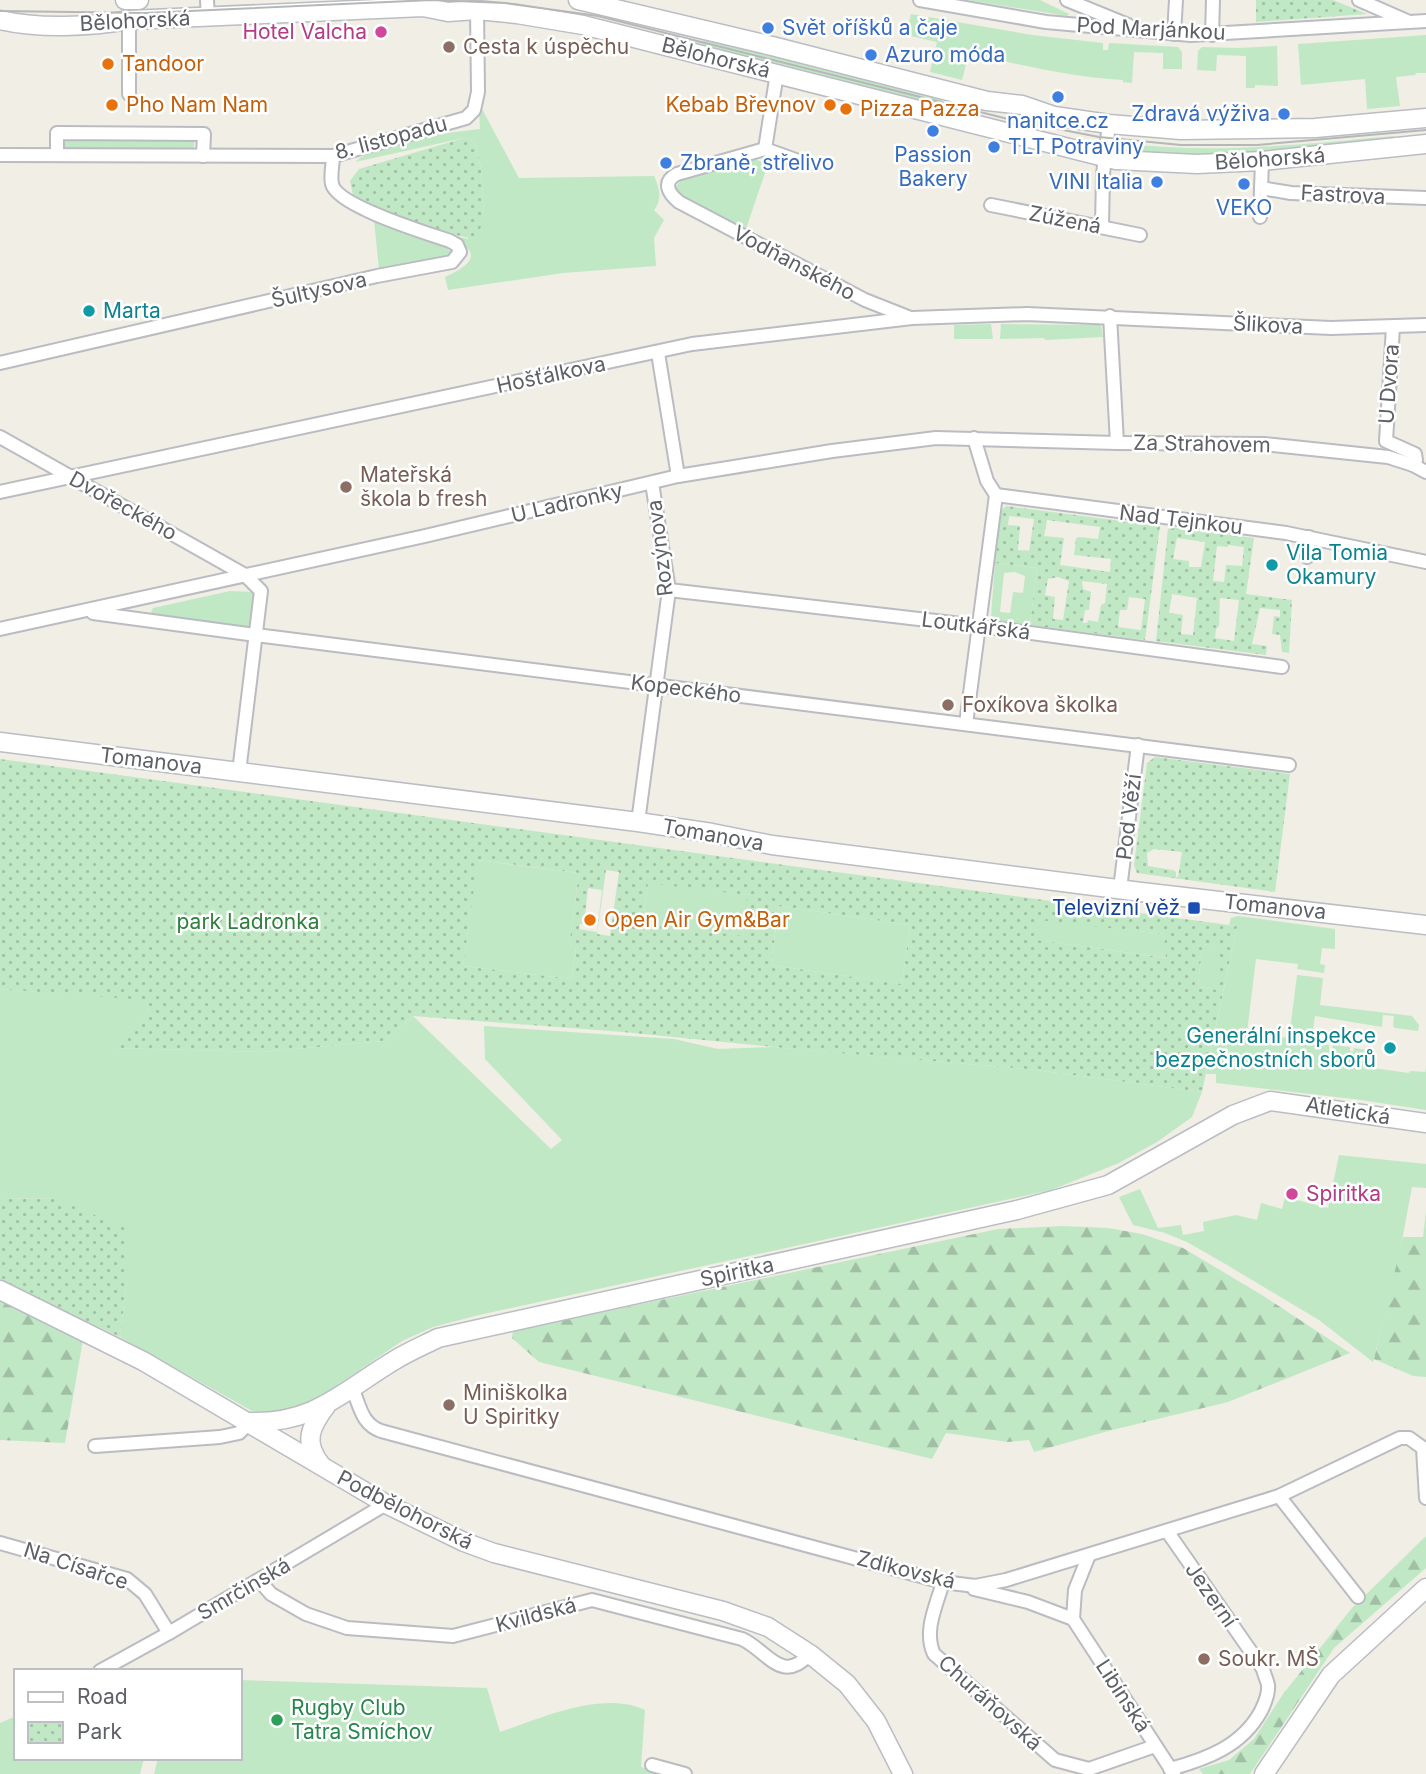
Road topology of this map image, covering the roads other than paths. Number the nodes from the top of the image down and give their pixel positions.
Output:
1 (125, 0) edge
2 (139, 0) edge
3 (578, 0) edge
4 (920, 0) edge
5 (1067, 0) edge
6 (1176, 0) edge
7 (1213, 0) edge
8 (1359, 0) edge
9 (1081, 6) junction
10 (208, 9) edge
11 (477, 10) junction
12 (0, 20) edge
13 (129, 20) junction
14 (1426, 21) edge
15 (1410, 22) junction
16 (1080, 25) junction
17 (1139, 29) junction
18 (1174, 34) junction
19 (1212, 35) junction
20 (777, 73) junction
21 (129, 94) dead end
22 (1426, 118) edge
23 (1109, 124) junction
24 (1426, 144) edge
25 (765, 149) junction
26 (0, 155) edge
27 (57, 155) junction
28 (203, 156) junction
29 (333, 156) junction
30 (1105, 158) junction
31 (1262, 161) junction
32 (804, 163) dead end
33 (1261, 188) junction
34 (1426, 198) edge
35 (991, 205) dead end
36 (1260, 217) dead end
37 (1102, 226) junction
38 (1140, 234) dead end
39 (1110, 316) junction
40 (912, 318) junction
41 (1426, 326) edge
42 (1393, 327) junction
43 (658, 353) junction
44 (0, 363) edge
45 (0, 438) edge
46 (974, 438) junction
47 (1117, 443) junction
48 (1413, 465) junction
49 (1426, 472) edge
50 (678, 476) junction
51 (72, 477) junction
52 (652, 483) junction
53 (0, 492) edge
54 (996, 495) junction
55 (1309, 537) junction
56 (1307, 557) dead end
57 (1426, 562) edge
58 (245, 575) junction
59 (669, 590) junction
60 (83, 611) junction
61 (979, 626) junction
62 (0, 629) edge
63 (256, 635) junction
64 (1282, 667) dead end
65 (656, 686) junction
66 (966, 724) junction
67 (0, 742) edge
68 (1138, 745) junction
69 (1289, 765) dead end
70 (239, 772) junction
71 (638, 822) junction
72 (1120, 889) junction
73 (1426, 925) edge
74 (1270, 1101) joint
75 (1426, 1123) edge
76 (0, 1290) edge
77 (352, 1388) junction
78 (326, 1406) junction
79 (250, 1422) junction
80 (302, 1445) junction
81 (95, 1446) dead end
82 (1279, 1496) junction
83 (1426, 1498) edge
84 (386, 1504) junction
85 (1167, 1531) junction
86 (0, 1543) edge
87 (1089, 1555) junction
88 (259, 1580) junction
89 (943, 1582) junction
90 (1426, 1588) edge
91 (1358, 1597) dead end
92 (1073, 1619) junction
93 (169, 1633) junction
94 (810, 1654) junction
95 (104, 1669) edge
96 (1155, 1746) junction
97 (652, 1765) dead end
98 (1172, 1771) edge
99 (685, 1774) edge
100 (903, 1774) edge
101 (1265, 1774) edge

1 - 2 street, Bělohorská
3 - 23 street, Bělohorská
4 - 16 street, Pod Marjánkou
5 - 9 street
6 - 18 street
7 - 19 street
8 - 15 street
9 - 16 street
9 - 17 street
10 - 11 street, Bělohorská
10 - 13 street, Bělohorská
11 - 20 street, Bělohorská
11 - 29 street, 8. listopadu
12 - 13 street, Bělohorská
13 - 21 street
14 - 15 street, Pod Marjánkou
15 - 19 street, Pod Marjánkou
16 - 17 street, Pod Marjánkou
17 - 18 street, Pod Marjánkou
18 - 19 street, Pod Marjánkou
20 - 25 street
20 - 30 street, Bělohorská
22 - 23 street, Bělohorská
23 - 30 street
24 - 31 street, Bělohorská
25 - 32 street
25 - 40 street, Vodňanského
26 - 27 street, 8. listopadu
27 - 28 street, 8. listopadu
27 - 28 street
28 - 29 street, 8. listopadu
29 - 44 street, Šultysova
30 - 31 street, Bělohorská
30 - 37 street
31 - 33 street
33 - 34 street, Fastrova
33 - 36 street
35 - 37 street, Zúžená
37 - 38 street, Zúžená
39 - 40 street, Hošťálkova
39 - 42 street, Šlikova
39 - 47 street
40 - 43 street, Hošťálkova
41 - 42 street, Šlikova
42 - 48 street, U Dvora
43 - 50 street, Rozýnova
43 - 51 street, Hošťálkova
45 - 51 street, Dvořeckého
46 - 47 street, Za Strahovem
46 - 50 street, U Ladronky
46 - 54 street
47 - 48 street, Za Strahovem
48 - 49 street, Za Strahovem
50 - 52 street, U Ladronky
51 - 53 street, Hošťálkova
51 - 58 street, Dvořeckého
52 - 58 street, U Ladronky
52 - 59 street, Rozýnova
54 - 55 street, Nad Tejnkou
54 - 61 street
55 - 56 street
55 - 57 street, Nad Tejnkou
58 - 60 street, U Ladronky
58 - 63 street
59 - 61 street, Loutkářská
59 - 65 street, Rozýnova
60 - 62 street, U Ladronky
60 - 63 street, Kopeckého
61 - 64 street, Loutkářská
61 - 66 street
63 - 65 street, Kopeckého
63 - 70 street
65 - 66 street, Kopeckého
65 - 71 street, Rozýnova
66 - 68 street, Kopeckého
67 - 70 street, Tomanova
68 - 69 street, Kopeckého
68 - 72 street, Pod Věží
70 - 71 street, Tomanova
71 - 72 street, Tomanova
72 - 73 street, Tomanova
74 - 75 street, Atletická
74 - 77 street, Spiritka
76 - 79 street
77 - 78 street, Spiritka
77 - 89 street, Zdíkovská
78 - 79 street, Spiritka
78 - 80 street, Spiritka
79 - 80 street
79 - 81 street
80 - 84 street, Podbělohorská
82 - 83 street, Zdíkovská
82 - 85 street, Zdíkovská
82 - 91 street
84 - 88 street, Smrčinská
84 - 94 street, Podbělohorská
85 - 87 street, Zdíkovská
85 - 98 street, Jezerní
86 - 93 street, Na Císařce
87 - 89 street, Zdíkovská
87 - 92 street
88 - 93 street, Smrčinská
88 - 94 street, Kvildská
89 - 92 street
89 - 96 street, Churáňovská
90 - 101 street
92 - 96 street, Libínská
93 - 95 street, Smrčinská
94 - 100 street, Podbělohorská
96 - 98 street, Libínská
97 - 99 street

